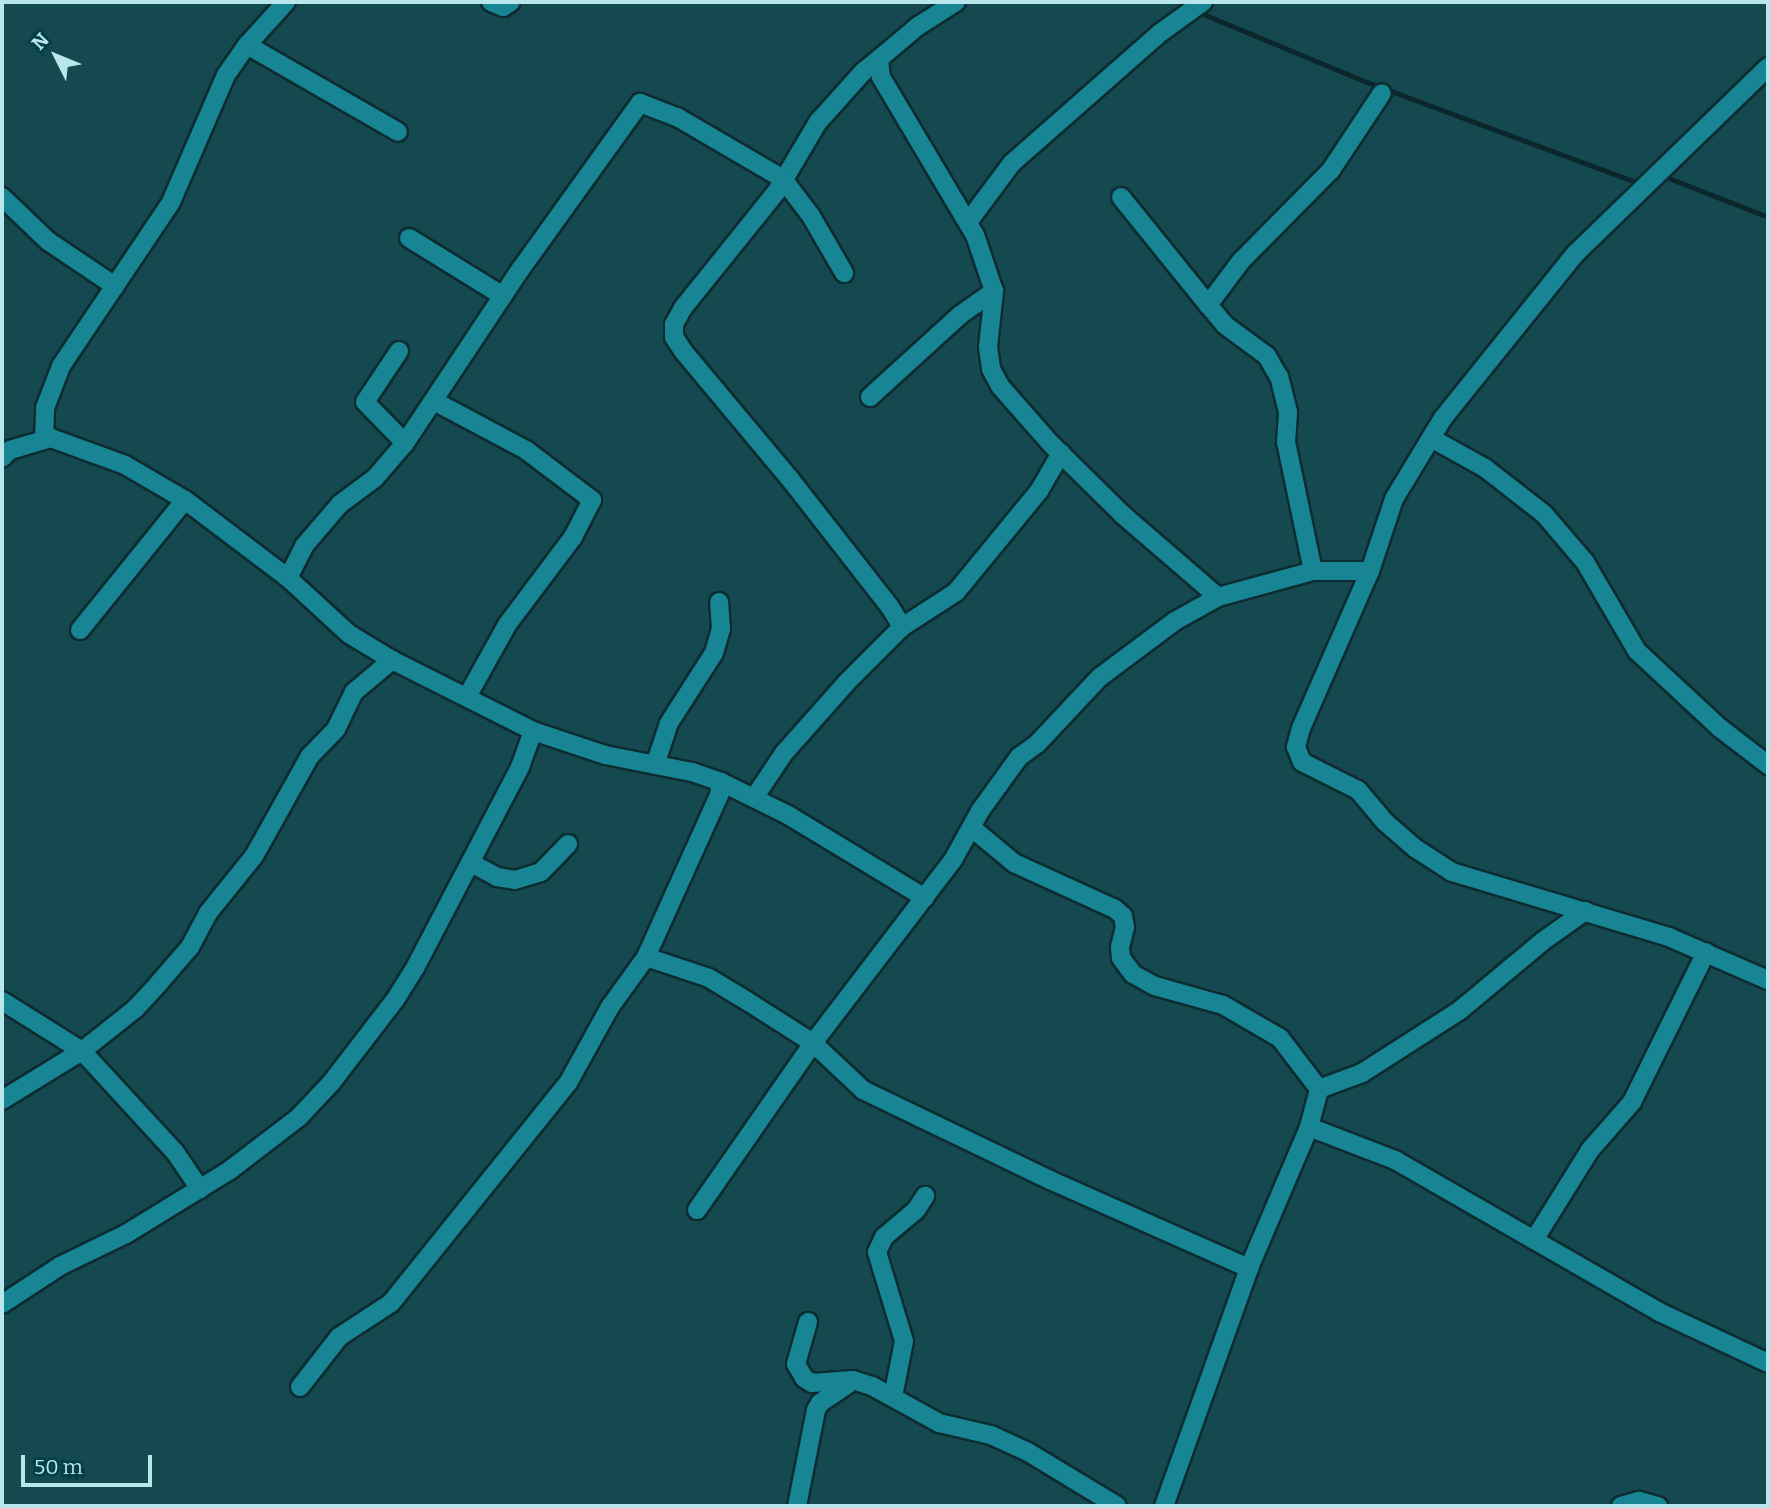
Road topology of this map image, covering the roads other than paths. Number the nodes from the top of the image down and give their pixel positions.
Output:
1 (286, 2) edge
2 (491, 2) edge
3 (511, 2) edge
4 (956, 2) edge
5 (1203, 2) edge
6 (247, 45) junction
7 (879, 59) junction
8 (1768, 67) edge
9 (1382, 93) dead end
10 (398, 132) dead end
11 (783, 179) junction
12 (2, 197) edge
13 (1121, 197) dead end
14 (968, 222) junction
15 (409, 238) dead end
16 (844, 273) dead end
17 (115, 286) junction
18 (994, 290) junction
19 (503, 296) junction
20 (1208, 305) junction
21 (399, 351) dead end
22 (870, 397) dead end
23 (434, 401) junction
24 (1431, 438) junction
25 (44, 440) junction
26 (405, 443) junction
27 (1061, 453) junction
28 (2, 458) edge
29 (185, 500) junction
30 (1313, 571) junction
31 (1370, 571) junction
32 (288, 578) junction
33 (1217, 597) junction
34 (719, 602) dead end
35 (902, 627) junction
36 (80, 630) dead end
37 (392, 660) junction
38 (467, 697) junction
39 (533, 731) junction
40 (655, 765) junction
41 (1768, 765) edge
42 (721, 782) junction
43 (754, 798) junction
44 (972, 828) junction
45 (568, 844) dead end
46 (471, 863) junction
47 (925, 898) junction
48 (1585, 911) junction
49 (1706, 952) junction
50 (646, 957) junction
51 (1768, 980) edge
52 (2, 1001) edge
53 (813, 1043) junction
54 (82, 1051) junction
55 (1319, 1089) junction
56 (2, 1100) edge
57 (1309, 1127) junction
58 (200, 1189) junction
59 (925, 1196) dead end
60 (697, 1210) dead end
61 (1534, 1240) junction
62 (1249, 1268) junction
63 (2, 1304) edge
64 (808, 1322) dead end
65 (1768, 1363) edge
66 (853, 1380) junction
67 (300, 1387) dead end
68 (893, 1397) junction
69 (797, 1506) edge
70 (1117, 1506) edge
71 (1164, 1506) edge
72 (1621, 1506) edge
73 (1658, 1506) edge

1 - 6 street
2 - 3 street
4 - 7 street
5 - 14 street
6 - 10 street
6 - 17 street
7 - 11 street
7 - 14 street
8 - 24 street
9 - 20 street
11 - 16 street
11 - 19 street
11 - 35 street
12 - 17 street
13 - 20 street
14 - 18 street
15 - 19 street
17 - 25 street
18 - 22 street
18 - 27 street
19 - 23 street
20 - 30 street
21 - 26 street
23 - 26 street
23 - 38 street
24 - 31 street
24 - 41 street
25 - 28 street
25 - 29 street
26 - 32 street
27 - 33 street
27 - 35 street
29 - 32 street
29 - 36 street
30 - 31 street
30 - 33 street
31 - 48 street
32 - 37 street
33 - 44 street
34 - 40 street
35 - 43 street
37 - 38 street
37 - 54 street
38 - 39 street
39 - 40 street
39 - 46 street
40 - 42 street
42 - 43 street
42 - 50 street
43 - 47 street
44 - 47 street
44 - 55 street
45 - 46 street
46 - 58 street
47 - 53 street
48 - 49 street
48 - 55 street
49 - 51 street
49 - 61 street
50 - 53 street
50 - 67 street
52 - 54 street
53 - 60 street
53 - 62 street
54 - 56 street
54 - 58 street
55 - 57 street
57 - 61 street
57 - 62 street
58 - 63 street
59 - 68 street
61 - 65 street
62 - 71 street
64 - 66 street
66 - 68 street
66 - 69 street
68 - 70 street
72 - 73 street

